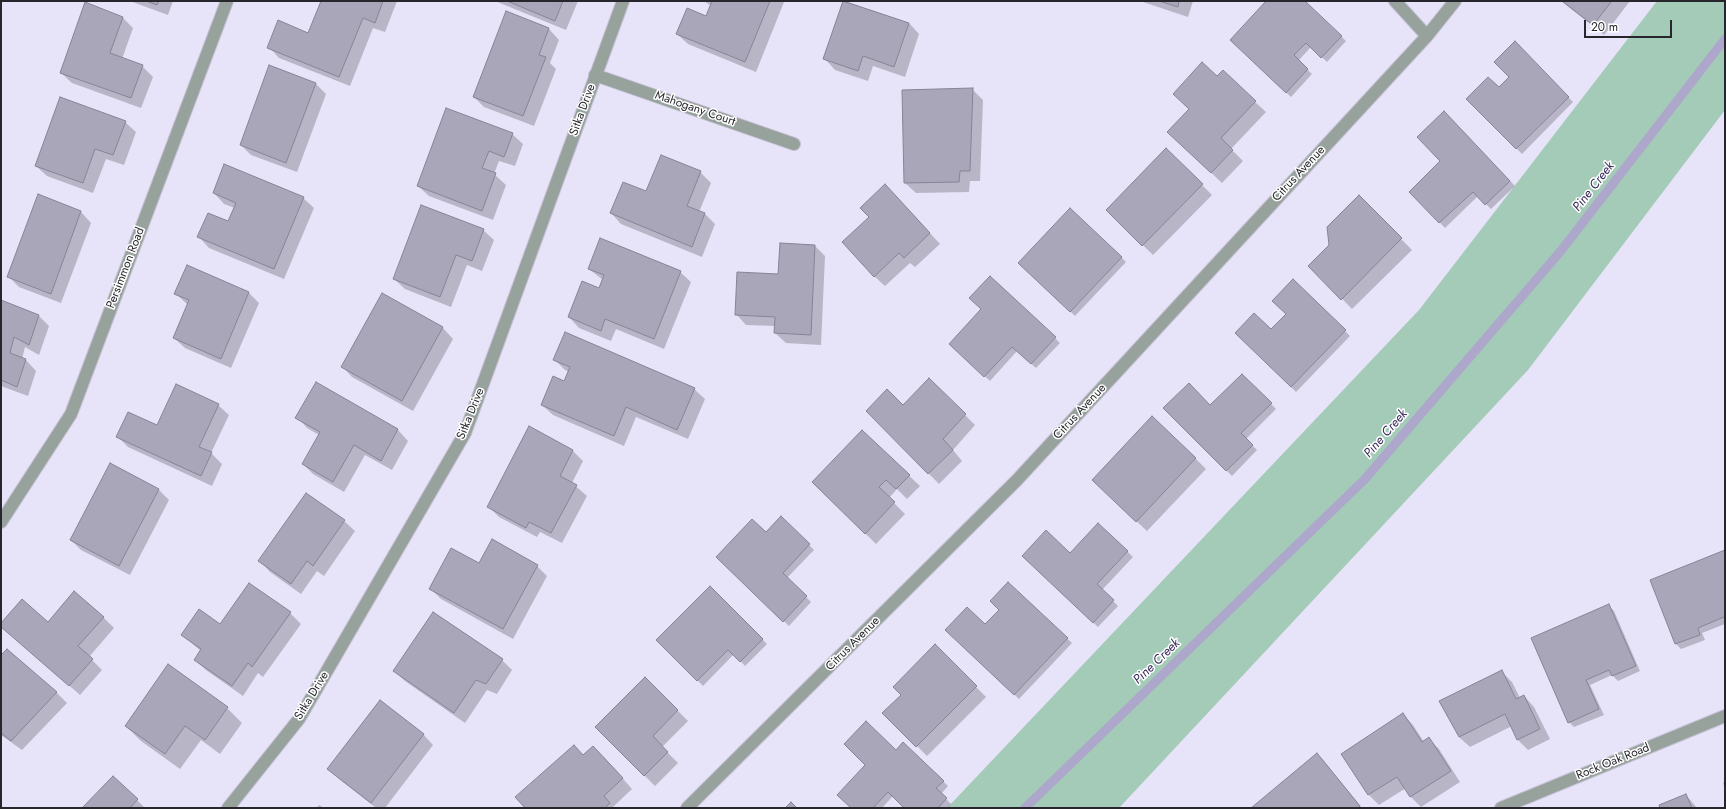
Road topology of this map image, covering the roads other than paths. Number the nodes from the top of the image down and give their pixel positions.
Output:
1 (227, 1) edge
2 (623, 1) edge
3 (1395, 1) edge
4 (1455, 1) edge
5 (1427, 36) junction
6 (595, 75) junction
7 (794, 144) dead end
8 (1, 522) edge
9 (1725, 716) edge
10 (228, 808) edge
11 (687, 808) edge
12 (1501, 808) edge

1 - 8 street, Persimmon Road
2 - 6 street, Sitka Drive
3 - 5 street
4 - 5 street, Citrus Avenue
5 - 11 street, Citrus Avenue
6 - 7 street, Mahogany Court
6 - 10 street, Sitka Drive
9 - 12 street, Rock Oak Road

